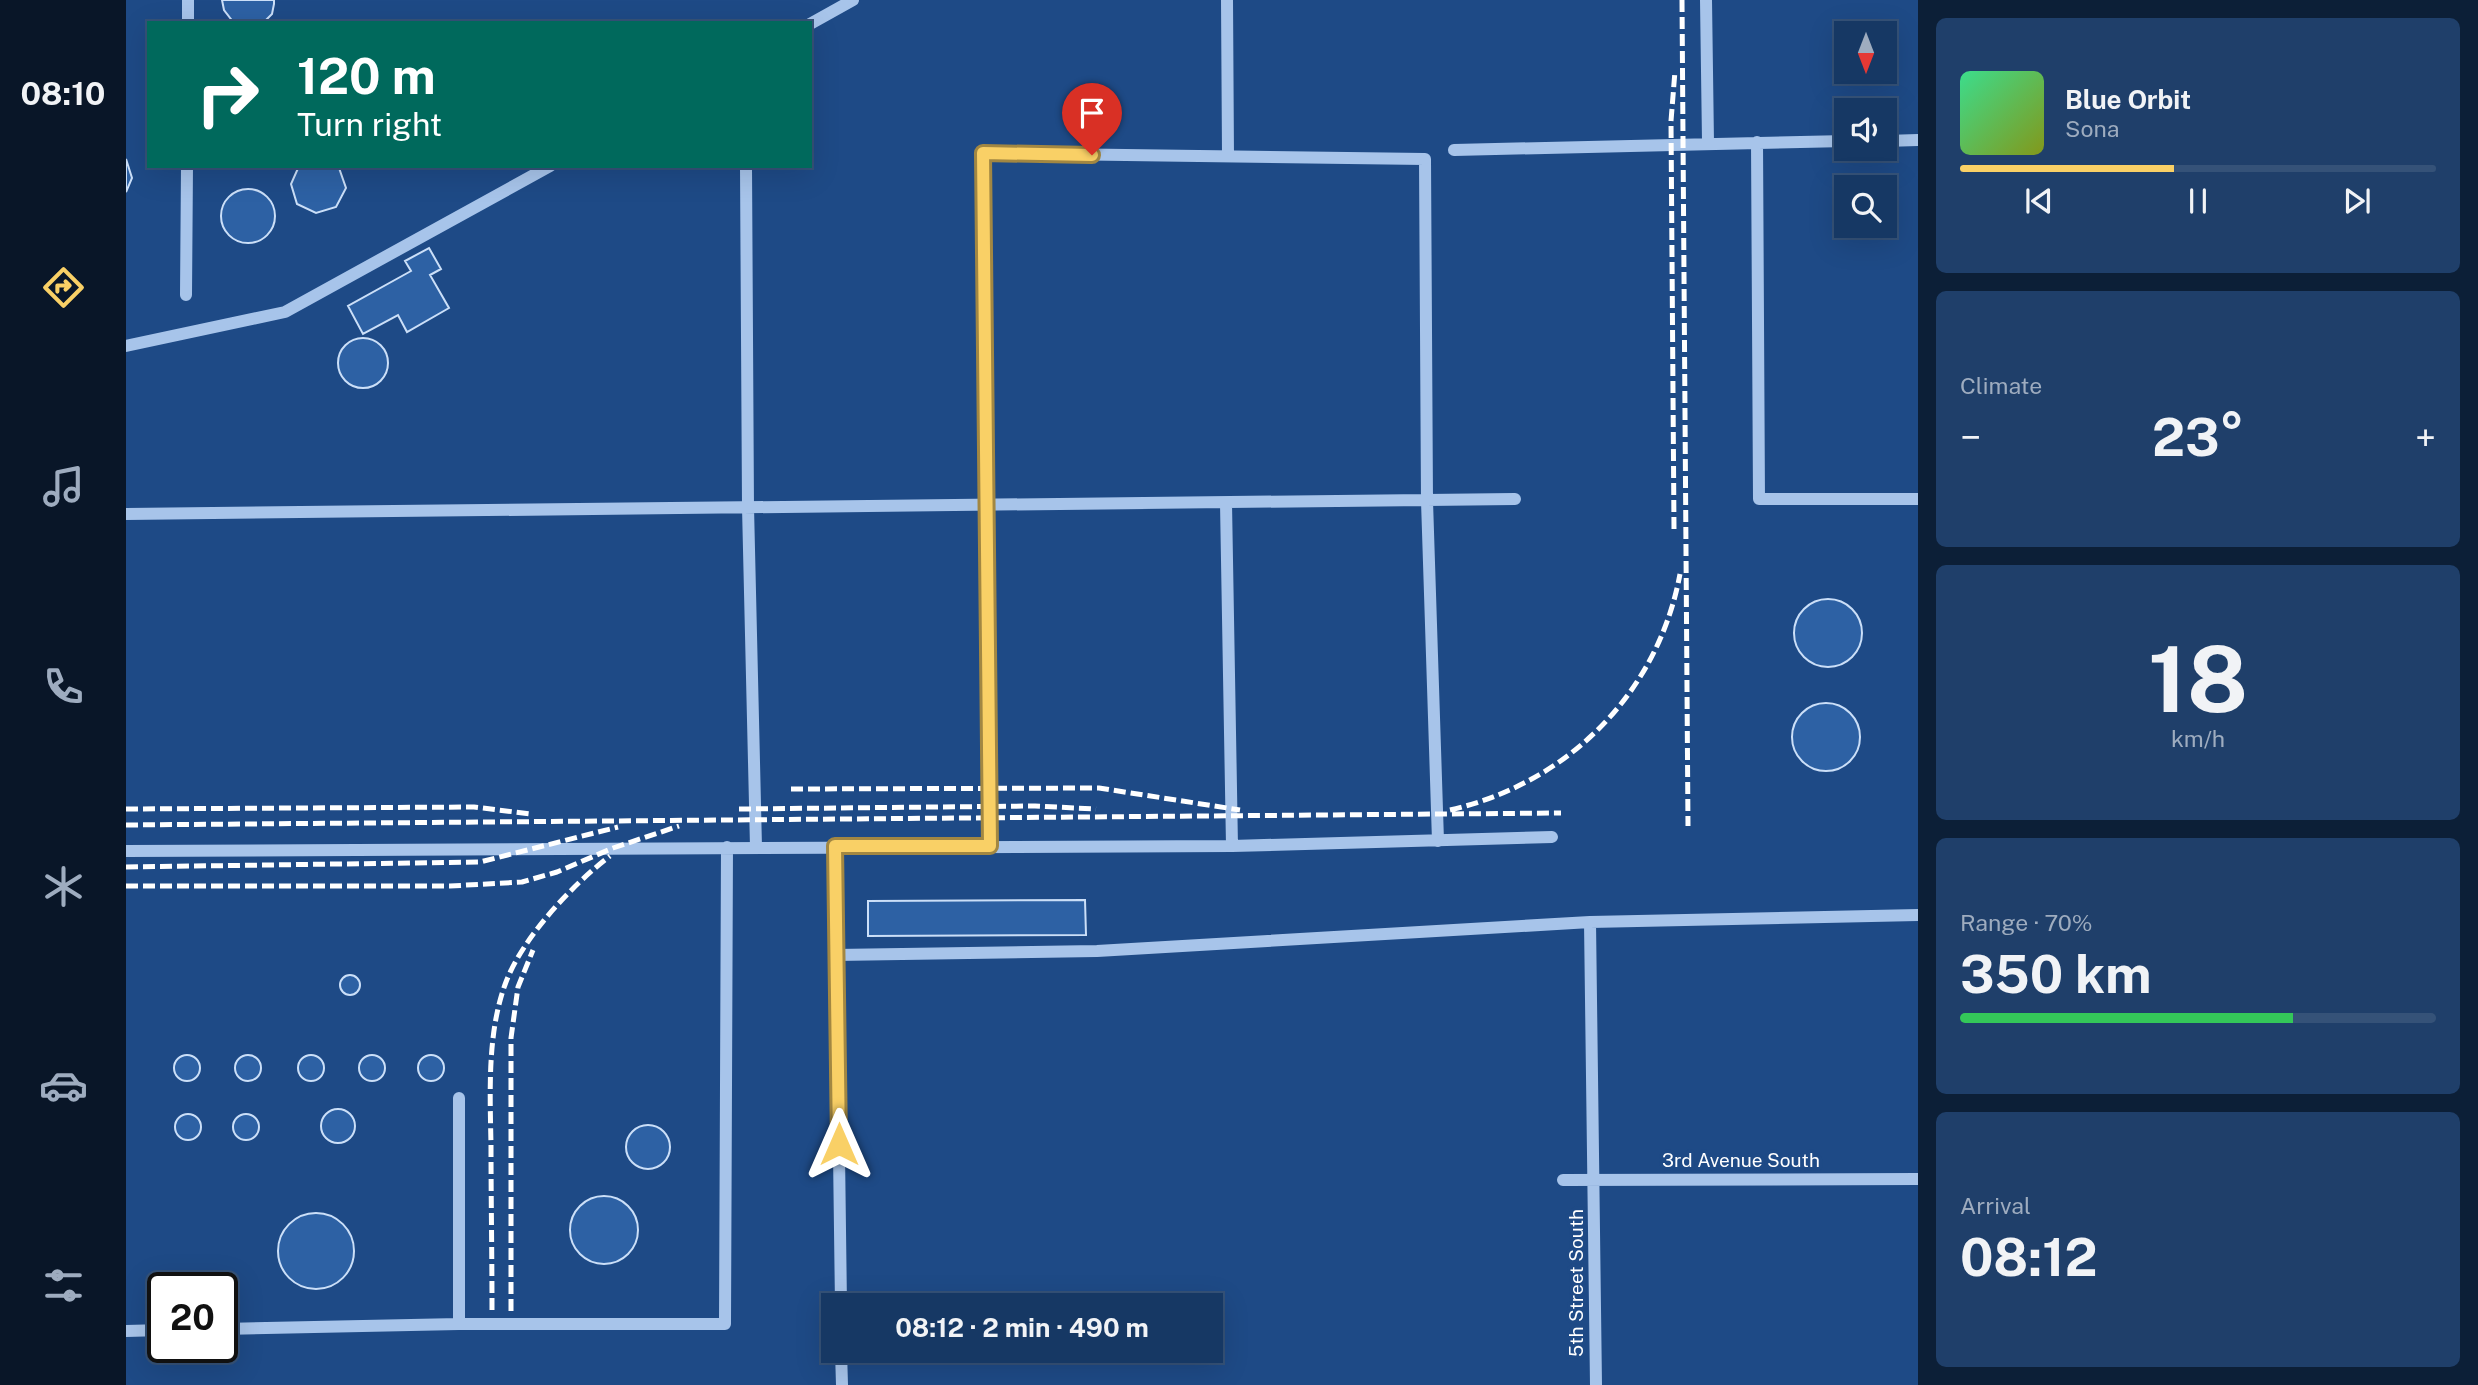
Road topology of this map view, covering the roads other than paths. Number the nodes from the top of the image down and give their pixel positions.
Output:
1 (188, 0) edge
2 (853, 0) edge
3 (1227, 0) edge
4 (1706, 0) edge
5 (188, 21) edge
6 (812, 22) edge
7 (1834, 141) edge
8 (1897, 141) edge
9 (1918, 141) edge
10 (1707, 142) junction
11 (1757, 142) junction
12 (1454, 150) dead end
13 (1228, 156) junction
14 (187, 168) edge
15 (546, 168) edge
16 (746, 168) edge
17 (186, 295) dead end
18 (126, 345) edge
19 (1515, 499) dead end
20 (1918, 499) edge
21 (1427, 500) junction
22 (1226, 503) junction
23 (987, 505) junction
24 (748, 507) junction
25 (126, 514) edge
26 (1552, 837) dead end
27 (1438, 841) junction
28 (835, 846) junction
29 (990, 846) junction
30 (1232, 846) junction
31 (727, 847) junction
32 (756, 847) junction
33 (126, 851) edge
34 (1918, 915) edge
35 (1590, 922) junction
36 (836, 955) junction
37 (459, 1098) dead end
38 (1918, 1179) edge
39 (1563, 1180) dead end
40 (1594, 1180) junction
41 (841, 1293) edge
42 (459, 1324) junction
43 (238, 1329) edge
44 (147, 1330) edge
45 (126, 1331) edge
46 (841, 1363) edge
47 (842, 1385) edge
48 (1596, 1385) edge

1 - 5 street
2 - 6 street
3 - 13 street
4 - 10 street
7 - 11 street
8 - 9 street
10 - 11 street
10 - 12 street
11 - 20 street
13 - 21 street
13 - 23 street
14 - 17 street
15 - 18 street
16 - 24 street
19 - 21 street
21 - 22 street
21 - 27 street
22 - 23 street
22 - 30 street
23 - 24 street
23 - 29 street
24 - 25 street
24 - 32 street
26 - 27 street
27 - 30 street
28 - 29 street
28 - 32 street
28 - 36 street
29 - 30 street
31 - 32 street
31 - 33 street
31 - 42 street
34 - 35 street
35 - 36 street
35 - 40 street, 5th Street South
36 - 41 street
37 - 42 street
38 - 40 street, 3rd Avenue South
39 - 40 street, 3rd Avenue South
40 - 48 street, 5th Street South
42 - 43 street
44 - 45 street
46 - 47 street

